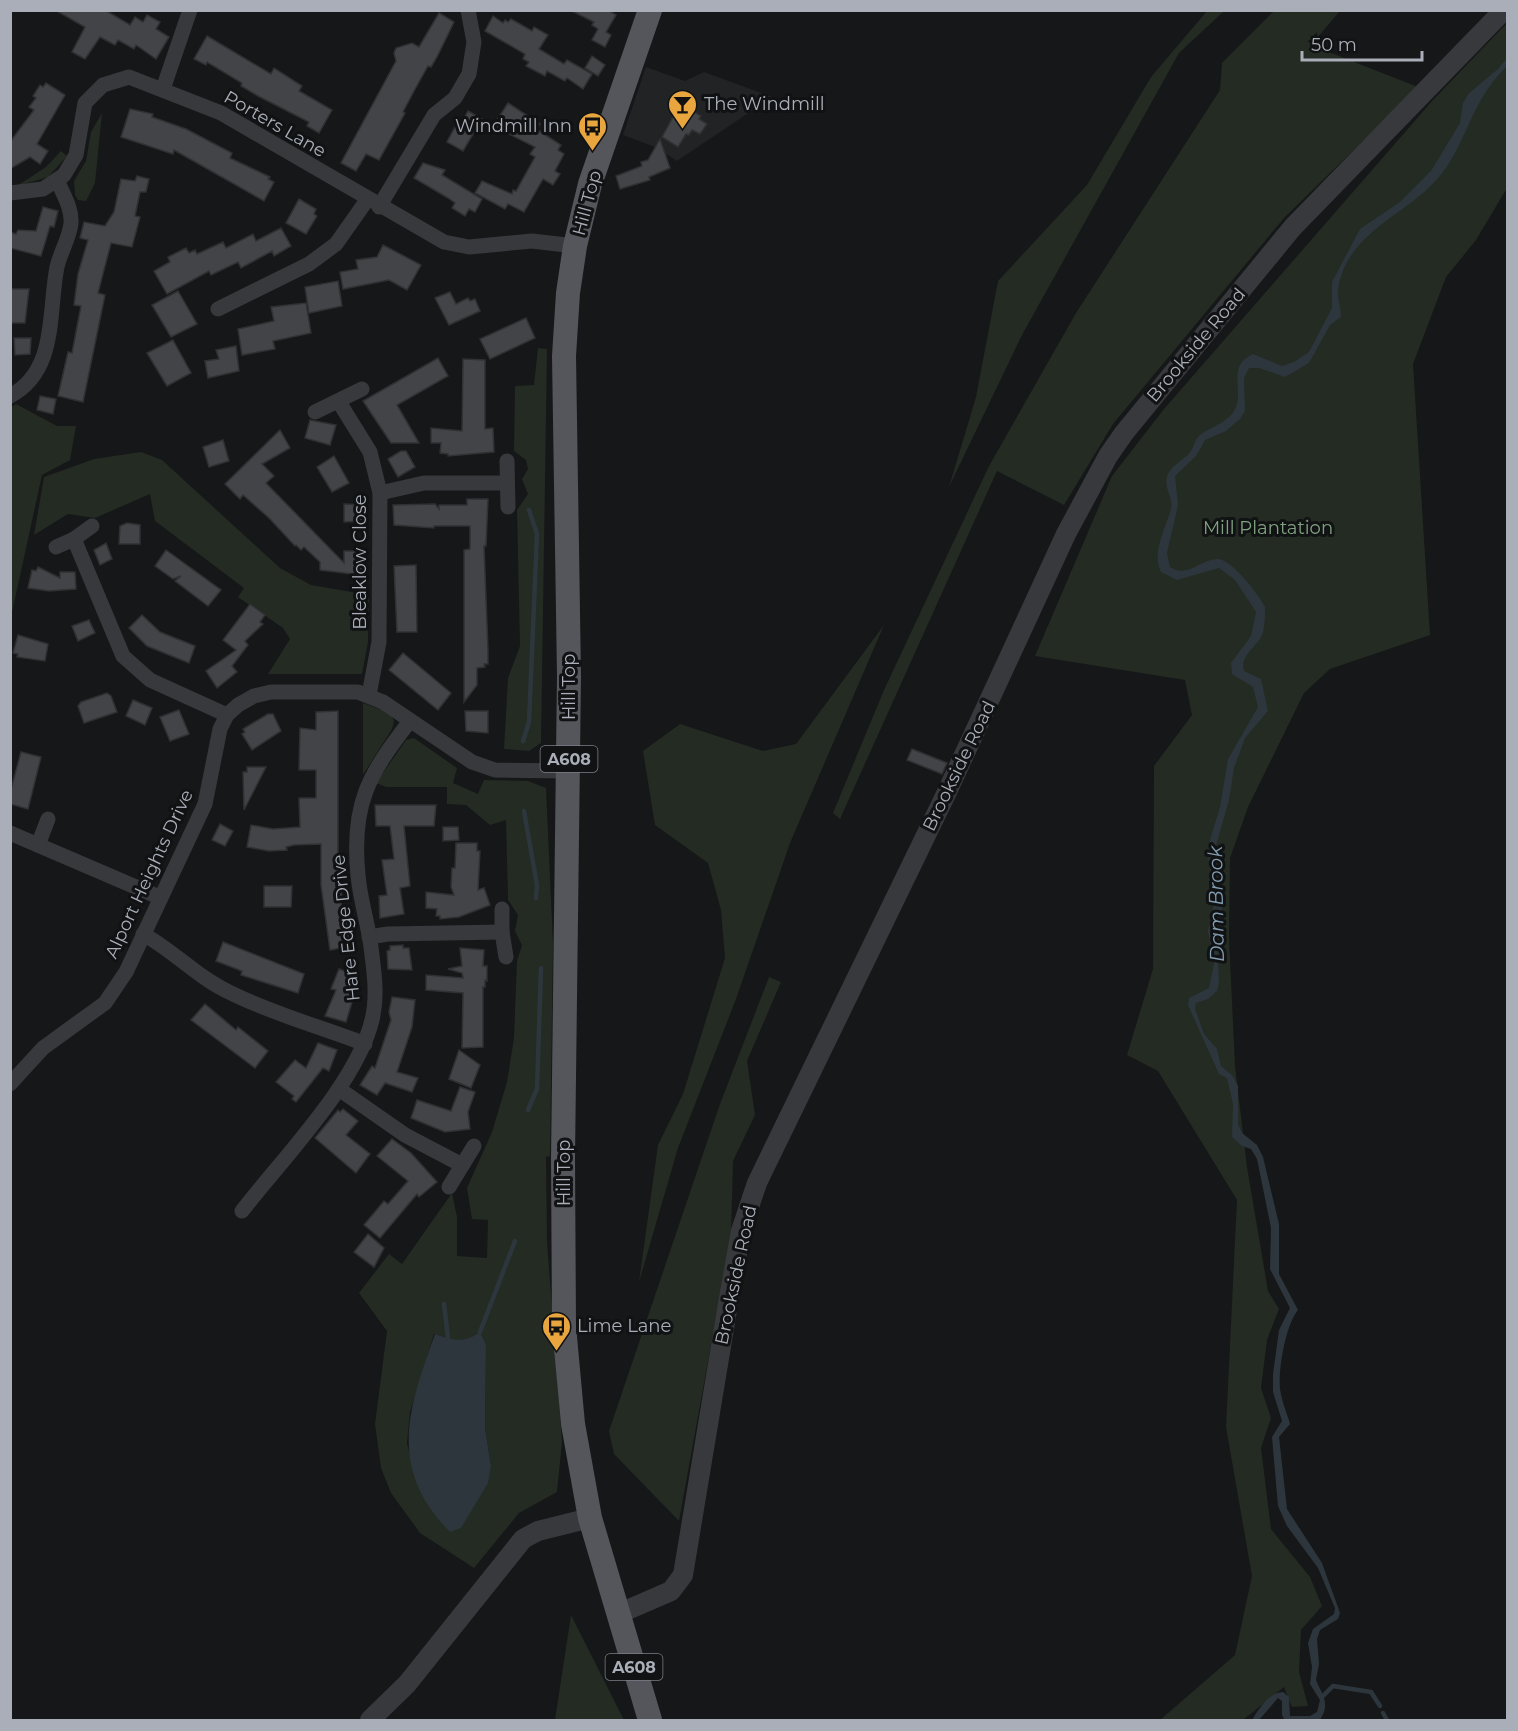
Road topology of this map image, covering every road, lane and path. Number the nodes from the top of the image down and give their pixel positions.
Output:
1 (190, 10) edge
2 (468, 10) edge
3 (650, 10) edge
4 (1499, 16) edge
5 (163, 89) junction
6 (57, 180) junction
7 (10, 193) edge
8 (373, 203) junction
9 (575, 246) junction
10 (218, 309) dead end
11 (362, 389) dead end
12 (10, 396) edge
13 (339, 402) junction
14 (315, 412) dead end
15 (507, 461) dead end
16 (506, 483) junction
17 (380, 493) junction
18 (508, 507) dead end
19 (92, 526) dead end
20 (74, 539) junction
21 (56, 547) dead end
22 (369, 695) junction
23 (227, 715) junction
24 (410, 721) junction
25 (568, 771) junction
26 (48, 819) dead end
27 (10, 833) edge
28 (38, 845) junction
29 (159, 897) junction
30 (502, 909) dead end
31 (502, 932) junction
32 (143, 934) junction
33 (369, 937) junction
34 (506, 957) dead end
35 (365, 1044) junction
36 (10, 1084) edge
37 (339, 1089) junction
38 (474, 1146) dead end
39 (462, 1165) junction
40 (449, 1187) dead end
41 (242, 1211) dead end
42 (590, 1518) junction
43 (618, 1614) junction
44 (370, 1720) edge
45 (650, 1720) edge

1 - 5 street
2 - 8 street
3 - 9 main road, Hill Top / A608
4 - 43 street, Brookside Road
5 - 6 street, Porters Lane
5 - 8 street, Porters Lane
6 - 7 street
6 - 12 street
8 - 9 street, Porters Lane
8 - 10 street
9 - 25 main road, Hill Top / A608
11 - 13 street
13 - 14 street
13 - 17 street, Bleaklow Close
15 - 16 street
16 - 17 street
16 - 18 street
17 - 22 street, Bleaklow Close
19 - 20 street
20 - 21 street
20 - 23 street
22 - 23 street
22 - 24 street
23 - 29 street, Alport Heights Drive
24 - 25 street
24 - 33 street, Hare Edge Drive
25 - 42 main road, Hill Top / A608
26 - 28 street
27 - 28 street
28 - 29 street
29 - 32 street, Alport Heights Drive
30 - 31 street
31 - 33 street
31 - 34 street
32 - 35 street
32 - 36 street, Alport Heights Drive
33 - 35 street, Hare Edge Drive
35 - 37 street, Hare Edge Drive
37 - 39 street
37 - 41 street, Hare Edge Drive
38 - 39 street
39 - 40 street
42 - 43 main road, A608
42 - 44 street
43 - 45 main road, A608

